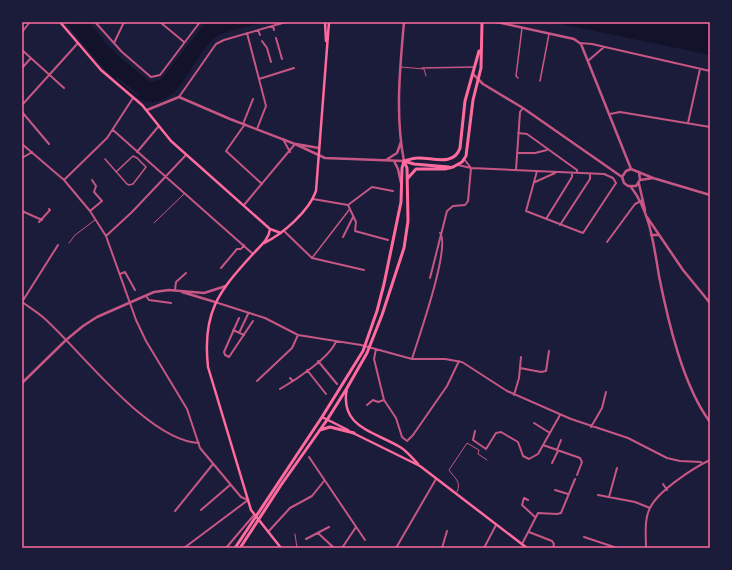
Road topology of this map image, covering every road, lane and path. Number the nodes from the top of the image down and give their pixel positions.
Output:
1 (30, 22) edge
2 (60, 22) edge
3 (95, 22) edge
4 (124, 22) edge
5 (160, 22) edge
6 (200, 22) edge
7 (286, 22) edge
8 (325, 22) edge
9 (329, 22) edge
10 (404, 22) edge
11 (482, 22) edge
12 (497, 22) edge
13 (273, 26) junction
14 (522, 28) junction
15 (258, 30) junction
16 (274, 30) dead end
17 (22, 32) edge
18 (247, 33) junction
19 (550, 34) junction
20 (260, 35) dead end
21 (276, 38) dead end
22 (262, 41) dead end
23 (184, 42) junction
24 (78, 43) junction
25 (580, 43) junction
26 (114, 44) junction
27 (326, 44) junction
28 (480, 47) junction
29 (604, 47) junction
30 (22, 50) edge
31 (31, 58) junction
32 (282, 59) dead end
33 (589, 60) junction
34 (271, 62) dead end
35 (401, 67) junction
36 (474, 67) junction
37 (22, 68) edge
38 (294, 68) dead end
39 (422, 68) junction
40 (700, 69) junction
41 (710, 71) edge
42 (49, 73) junction
43 (473, 74) junction
44 (426, 76) dead end
45 (478, 78) junction
46 (518, 78) dead end
47 (259, 79) junction
48 (540, 80) dead end
49 (64, 88) dead end
50 (179, 97) junction
51 (133, 98) junction
52 (253, 99) dead end
53 (22, 105) edge
54 (523, 108) junction
55 (147, 110) junction
56 (22, 112) edge
57 (610, 114) junction
58 (688, 123) junction
59 (244, 124) junction
60 (158, 127) junction
61 (710, 127) edge
62 (258, 129) junction
63 (113, 130) junction
64 (518, 133) junction
65 (282, 138) junction
66 (401, 141) junction
67 (22, 144) edge
68 (49, 144) dead end
69 (295, 144) junction
70 (319, 148) junction
71 (547, 150) junction
72 (32, 152) junction
73 (137, 152) junction
74 (290, 152) junction
75 (517, 153) junction
76 (186, 155) junction
77 (319, 155) junction
78 (22, 158) edge
79 (105, 159) dead end
80 (464, 160) junction
81 (384, 161) junction
82 (394, 161) junction
83 (404, 161) junction
84 (458, 165) junction
85 (449, 167) junction
86 (471, 168) junction
87 (631, 169) junction
88 (516, 170) junction
89 (538, 171) junction
90 (116, 172) junction
91 (556, 172) junction
92 (639, 172) junction
93 (572, 173) junction
94 (577, 173) junction
95 (590, 174) junction
96 (165, 176) junction
97 (622, 176) junction
98 (613, 178) junction
99 (653, 178) junction
100 (408, 179) junction
101 (64, 180) junction
102 (92, 180) dead end
103 (640, 180) junction
104 (534, 182) junction
105 (262, 184) junction
106 (638, 184) junction
107 (402, 186) junction
108 (630, 187) junction
109 (393, 191) dead end
110 (184, 193) junction
111 (710, 195) edge
112 (313, 199) junction
113 (643, 200) junction
114 (639, 201) junction
115 (244, 205) junction
116 (348, 205) junction
117 (49, 209) dead end
118 (349, 210) junction
119 (90, 211) junction
120 (22, 212) edge
121 (645, 212) junction
122 (646, 216) junction
123 (353, 217) junction
124 (546, 219) junction
125 (96, 220) junction
126 (154, 223) dead end
127 (560, 225) junction
128 (270, 229) junction
129 (282, 232) junction
130 (440, 233) junction
131 (651, 235) junction
132 (659, 235) junction
133 (106, 236) junction
134 (343, 237) dead end
135 (388, 240) dead end
136 (607, 242) dead end
137 (69, 243) dead end
138 (264, 243) junction
139 (58, 245) dead end
140 (244, 245) junction
141 (253, 254) junction
142 (312, 258) junction
143 (222, 268) dead end
144 (364, 270) dead end
145 (186, 273) dead end
146 (120, 274) junction
147 (430, 278) dead end
148 (226, 286) junction
149 (135, 290) dead end
150 (175, 290) junction
151 (179, 291) junction
152 (146, 295) junction
153 (22, 302) edge
154 (129, 302) junction
155 (215, 302) junction
156 (171, 303) dead end
157 (710, 303) edge
158 (248, 314) junction
159 (239, 318) dead end
160 (253, 321) dead end
161 (233, 330) junction
162 (239, 332) junction
163 (244, 335) junction
164 (298, 335) junction
165 (66, 340) junction
166 (336, 341) junction
167 (375, 349) junction
168 (549, 351) dead end
169 (521, 356) dead end
170 (412, 359) junction
171 (318, 361) junction
172 (459, 361) junction
173 (520, 368) junction
174 (307, 370) junction
175 (290, 378) dead end
176 (257, 381) dead end
177 (293, 381) junction
178 (22, 383) edge
179 (337, 384) dead end
180 (347, 388) junction
181 (280, 389) dead end
182 (606, 392) dead end
183 (326, 394) dead end
184 (514, 395) junction
185 (384, 400) junction
186 (367, 405) dead end
187 (560, 415) junction
188 (322, 417) junction
189 (327, 420) junction
190 (710, 422) edge
191 (534, 423) dead end
192 (591, 428) junction
193 (318, 431) junction
194 (475, 432) dead end
195 (550, 433) junction
196 (354, 434) junction
197 (561, 440) dead end
198 (199, 443) junction
199 (543, 445) junction
200 (557, 451) junction
201 (309, 457) dead end
202 (487, 460) dead end
203 (710, 460) edge
204 (694, 462) junction
205 (552, 463) dead end
206 (213, 464) junction
207 (702, 464) junction
208 (420, 466) junction
209 (617, 468) dead end
210 (696, 468) junction
211 (577, 475) dead end
212 (436, 479) junction
213 (575, 479) dead end
214 (324, 481) junction
215 (663, 484) dead end
216 (230, 485) junction
217 (555, 490) dead end
218 (667, 490) junction
219 (455, 494) junction
220 (568, 494) junction
221 (598, 495) dead end
222 (608, 497) junction
223 (248, 500) junction
224 (528, 500) dead end
225 (650, 508) junction
226 (201, 510) dead end
227 (175, 511) dead end
228 (254, 515) junction
229 (535, 517) junction
230 (496, 525) junction
231 (329, 527) dead end
232 (356, 527) junction
233 (447, 531) dead end
234 (268, 532) junction
235 (529, 532) junction
236 (318, 533) junction
237 (295, 534) dead end
238 (584, 537) dead end
239 (306, 539) dead end
240 (365, 540) dead end
241 (522, 544) junction
242 (184, 548) edge
243 (226, 548) edge
244 (235, 548) edge
245 (240, 548) edge
246 (281, 548) edge
247 (297, 548) edge
248 (334, 548) edge
249 (342, 548) edge
250 (396, 548) edge
251 (442, 548) edge
252 (484, 548) edge
253 (527, 548) edge
254 (553, 548) edge
255 (617, 548) edge
256 (646, 548) edge

1 - 17 street
2 - 24 main road
3 - 26 street
4 - 26 street
5 - 23 street
6 - 23 street
7 - 13 street
8 - 27 main road
9 - 27 main road
10 - 35 street
11 - 28 highway
12 - 14 street
13 - 15 street
13 - 16 street
14 - 19 street
14 - 46 street
15 - 18 street
15 - 20 street
18 - 47 street
18 - 50 street
19 - 25 street
19 - 48 street
21 - 32 street
22 - 34 street
23 - 26 street
24 - 42 street
24 - 51 main road
25 - 29 street
25 - 33 street
27 - 70 main road
28 - 36 highway
28 - 45 highway
29 - 33 street
29 - 40 street
30 - 31 street
31 - 37 street
31 - 42 street
33 - 57 street
35 - 39 lane
35 - 66 street
36 - 39 street
36 - 43 highway
38 - 47 street
39 - 44 lane
40 - 41 street
40 - 58 street
42 - 49 street
42 - 53 street
43 - 45 street
43 - 83 highway
45 - 54 street
45 - 80 highway
47 - 62 street
50 - 55 street
50 - 59 street
51 - 55 main road
51 - 63 street
52 - 59 street
54 - 64 street
54 - 97 street
55 - 60 main road
56 - 68 street
57 - 58 street
57 - 87 street
58 - 61 street
59 - 62 street
59 - 105 street
60 - 73 street
60 - 76 main road
62 - 65 street
63 - 73 street
63 - 101 street
64 - 71 street
64 - 75 street
65 - 69 street
65 - 74 street
66 - 81 street
66 - 83 street
67 - 72 street
69 - 70 street
69 - 74 street
69 - 77 street
70 - 77 main road
71 - 75 street
71 - 94 street
72 - 78 street
72 - 101 street
73 - 96 street
74 - 105 street
75 - 88 street
76 - 96 street
76 - 115 main road
77 - 81 street
77 - 112 main road
79 - 90 street
80 - 84 highway
80 - 86 street
81 - 82 street
82 - 83 street
82 - 107 street
83 - 85 highway
83 - 100 highway
83 - 107 highway
84 - 85 highway
84 - 86 street
85 - 100 highway
86 - 88 street
86 - 130 street
87 - 92 street
87 - 97 street
88 - 89 street
89 - 91 street
89 - 104 street
90 - 90 street
91 - 93 street
91 - 104 street
92 - 99 street
92 - 103 street
93 - 94 street
93 - 124 street
94 - 95 street
95 - 98 street
95 - 127 street
96 - 110 street
96 - 133 street
97 - 98 street
97 - 108 street
98 - 127 street
99 - 103 street
99 - 111 street
100 - 180 highway
101 - 119 street
102 - 119 street
103 - 106 street
104 - 124 street
105 - 115 street
106 - 108 street
106 - 113 street
107 - 188 highway
108 - 114 street
109 - 116 street
110 - 126 lane
110 - 140 street
112 - 116 street
112 - 129 main road
113 - 114 street
113 - 121 street
114 - 121 street
114 - 136 street
115 - 128 main road
116 - 118 street
117 - 120 street
118 - 123 street
118 - 142 street
119 - 125 street
121 - 122 street
122 - 131 street
122 - 132 street
123 - 134 street
123 - 135 street
124 - 127 street
125 - 133 street
125 - 137 lane
128 - 129 main road
128 - 138 main road
129 - 138 main road
129 - 142 street
130 - 147 street
130 - 170 street
131 - 132 street
131 - 190 street
132 - 157 street
133 - 146 street
138 - 141 main road
139 - 153 street
140 - 141 street
140 - 143 street
141 - 148 main road
142 - 144 street
145 - 150 street
146 - 149 street
146 - 154 street
148 - 151 street
148 - 155 main road
150 - 151 street
150 - 152 street
151 - 155 street
152 - 154 street
152 - 156 street
153 - 165 street
154 - 165 street
154 - 198 street
155 - 158 street
155 - 223 main road
158 - 162 street
158 - 164 street
159 - 161 street
160 - 163 street
161 - 162 street
161 - 163 street
162 - 163 street
164 - 166 street
164 - 176 street
165 - 178 street
165 - 198 street
166 - 167 street
166 - 171 street
167 - 170 street
167 - 185 street
168 - 173 street
169 - 173 street
170 - 172 street
171 - 174 street
171 - 179 street
172 - 184 street
172 - 185 street
173 - 184 street
174 - 177 street
174 - 183 street
175 - 177 street
177 - 181 street
180 - 189 highway
180 - 208 main road
182 - 192 street
184 - 187 street
185 - 186 street
187 - 192 street
187 - 195 street
188 - 189 main road
188 - 244 highway
189 - 193 highway
189 - 196 main road
191 - 195 street
192 - 204 street
193 - 196 highway
193 - 245 highway
194 - 199 street
195 - 199 street
196 - 208 main road
197 - 200 street
198 - 206 street
199 - 200 street
200 - 205 street
200 - 211 street
201 - 214 street
202 - 219 lane
203 - 207 street
204 - 207 street
204 - 210 street
206 - 216 street
206 - 227 street
207 - 210 street
208 - 212 main road
209 - 222 street
210 - 218 street
212 - 219 main road
212 - 250 street
213 - 220 street
214 - 232 street
214 - 234 street
215 - 218 street
216 - 223 street
216 - 226 street
217 - 220 street
218 - 225 street
219 - 230 main road
220 - 229 street
221 - 222 street
222 - 225 street
223 - 228 main road
223 - 242 street
224 - 229 street
225 - 256 street
228 - 234 main road
228 - 243 street
229 - 235 street
230 - 241 main road
230 - 252 street
231 - 236 street
232 - 240 street
232 - 249 street
233 - 251 street
234 - 246 main road
235 - 241 street
235 - 254 street
236 - 239 street
236 - 248 street
237 - 247 lane
238 - 255 street
241 - 253 main road

